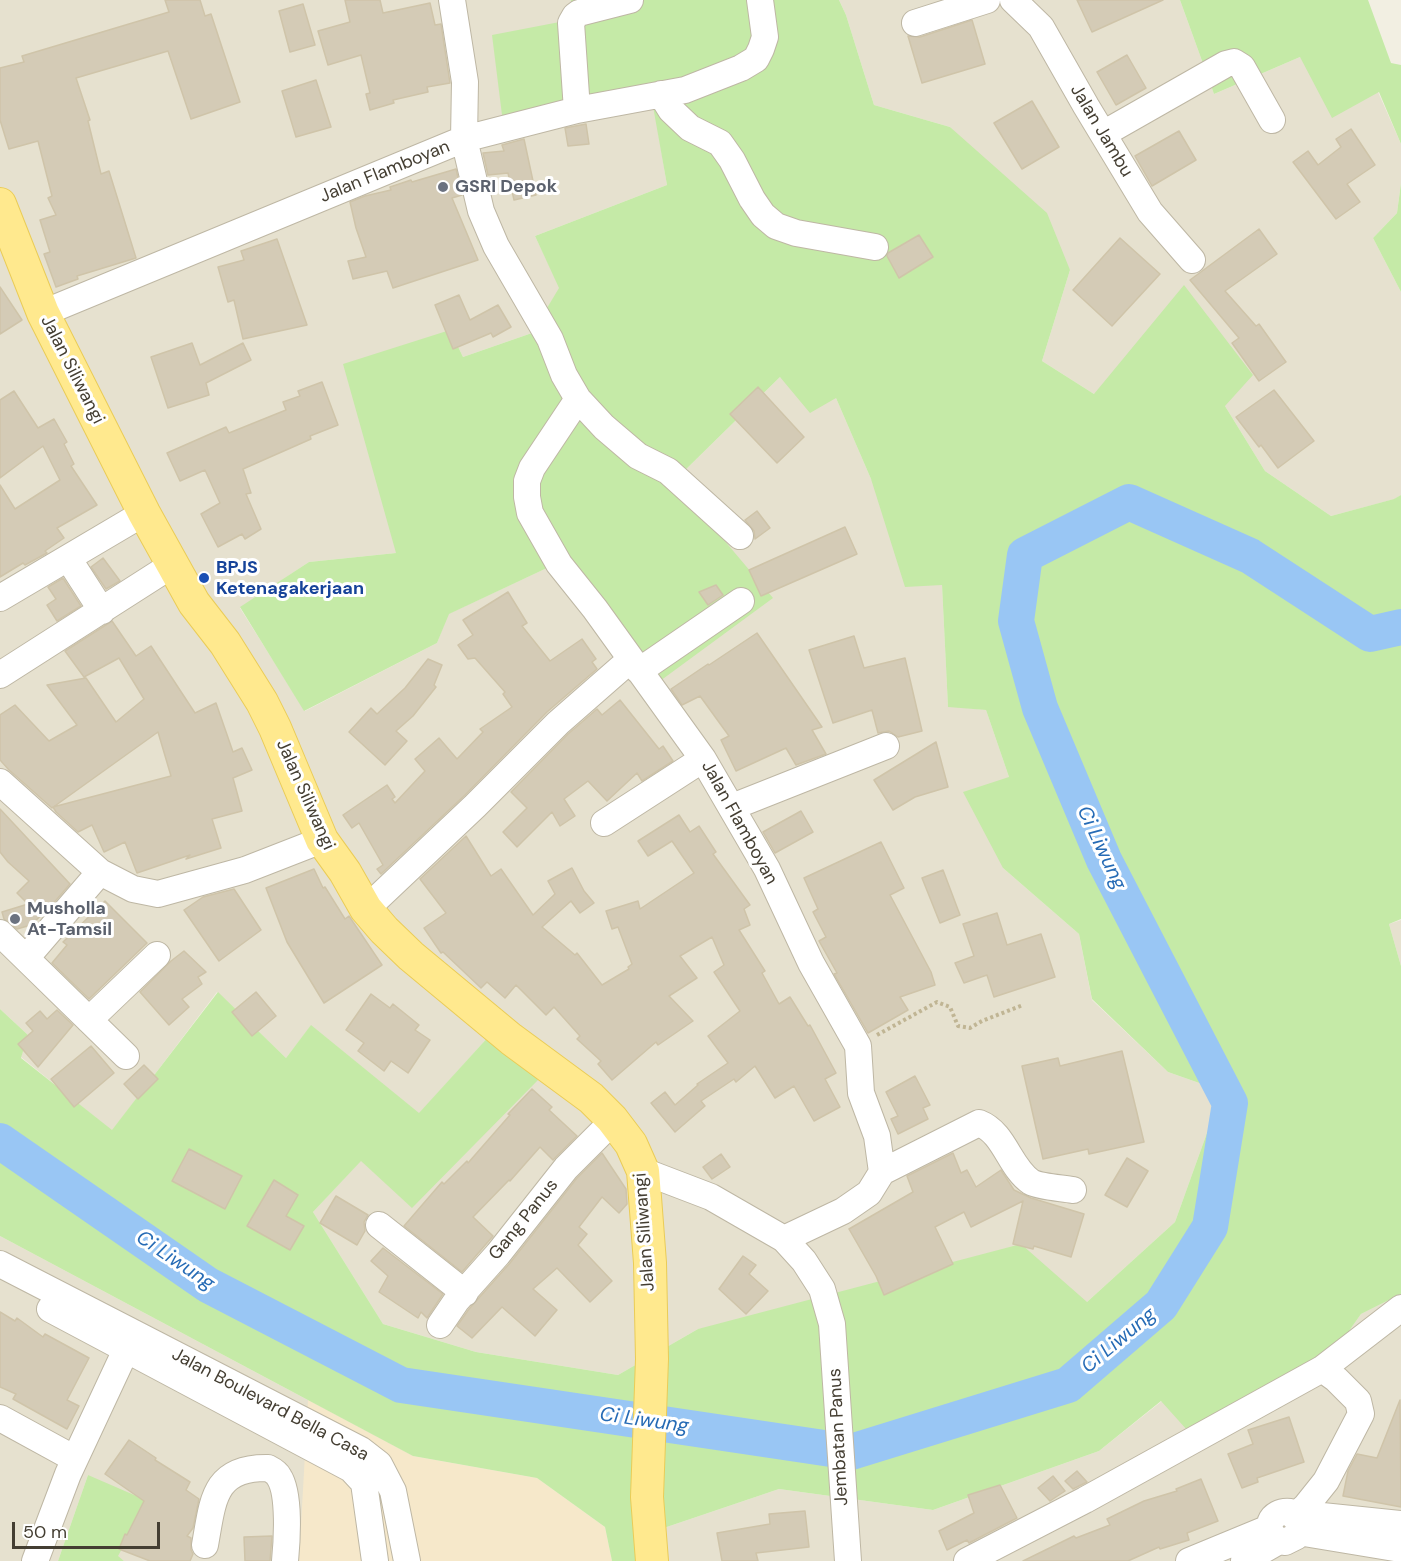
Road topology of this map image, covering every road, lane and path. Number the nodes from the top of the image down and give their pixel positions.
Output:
1 (452, 0) edge
2 (630, 0) edge
3 (760, 0) edge
4 (987, 0) edge
5 (1013, 0) edge
6 (915, 23) dead end
7 (661, 94) junction
8 (578, 110) junction
9 (1272, 120) dead end
10 (1102, 134) junction
11 (464, 139) junction
12 (0, 204) edge
13 (875, 247) dead end
14 (1191, 260) dead end
15 (43, 313) junction
16 (578, 399) junction
17 (144, 513) junction
18 (740, 536) dead end
19 (68, 558) junction
20 (172, 565) junction
21 (0, 598) edge
22 (741, 601) dead end
23 (102, 610) junction
24 (634, 665) junction
25 (0, 675) edge
26 (886, 746) dead end
27 (704, 759) junction
28 (0, 782) edge
29 (732, 807) junction
30 (604, 823) dead end
31 (322, 840) junction
32 (100, 872) junction
33 (366, 909) junction
34 (0, 933) edge
35 (157, 955) dead end
36 (26, 958) junction
37 (1023, 1005) dead end
38 (89, 1020) junction
39 (858, 1046) junction
40 (126, 1056) dead end
41 (612, 1119) junction
42 (643, 1171) junction
43 (882, 1172) junction
44 (1073, 1190) dead end
45 (379, 1226) dead end
46 (784, 1239) junction
47 (0, 1264) edge
48 (0, 1282) edge
49 (465, 1293) junction
50 (1401, 1308) edge
51 (440, 1325) dead end
52 (130, 1342) junction
53 (1322, 1369) junction
54 (0, 1419) edge
55 (75, 1459) junction
56 (356, 1460) junction
57 (1401, 1524) edge
58 (1289, 1534) edge
59 (205, 1545) dead end
60 (1401, 1549) edge
61 (35, 1561) edge
62 (285, 1561) edge
63 (375, 1561) edge
64 (407, 1561) edge
65 (652, 1561) edge
66 (848, 1561) edge
67 (966, 1561) edge
68 (1189, 1561) edge
69 (1244, 1561) edge

1 - 11 street
2 - 8 street
3 - 7 street
4 - 6 street
5 - 10 street, Jalan Jambu
7 - 8 street
7 - 13 street
8 - 11 street
9 - 10 street
10 - 14 street, Jalan Jambu
11 - 15 street, Jalan Flamboyan
11 - 16 street, Jalan Flamboyan
12 - 15 main road, Jalan Siliwangi
15 - 17 main road, Jalan Siliwangi
16 - 18 street, Jalan Flamboyan
16 - 24 street, Jalan Flamboyan
17 - 19 street
17 - 20 main road, Jalan Siliwangi
19 - 21 street
19 - 23 street
20 - 23 street
20 - 31 main road, Jalan Siliwangi
22 - 24 street
23 - 25 street
24 - 27 street, Jalan Flamboyan
24 - 33 street
26 - 29 street
27 - 29 street, Jalan Flamboyan
27 - 30 street
28 - 32 street
29 - 39 street, Jalan Flamboyan
31 - 32 street
31 - 33 main road, Jalan Siliwangi
32 - 36 street
33 - 41 main road, Jalan Siliwangi
34 - 36 street
35 - 38 street
36 - 38 street
37 - 39 path
38 - 40 street
39 - 43 street, Jalan Flamboyan
41 - 42 main road, Jalan Siliwangi
41 - 49 street, Gang Panus
42 - 46 street, Jembatan Panus
42 - 65 main road, Jalan Siliwangi
43 - 44 street
43 - 46 street
45 - 49 street
46 - 66 street, Jembatan Panus
47 - 52 street, Jalan Boulevard Bella Casa
48 - 52 street, Jalan Boulevard Bella Casa
49 - 51 street, Gang Panus
50 - 53 street
52 - 55 street
52 - 56 street, Jalan Boulevard Bella Casa
53 - 58 street
53 - 67 street
54 - 55 street
55 - 61 street
56 - 63 street, Jalan Boulevard Bella Casa
56 - 64 street, Jalan Boulevard Bella Casa
57 - 58 street
58 - 60 street
58 - 68 street
58 - 69 street
59 - 62 street

